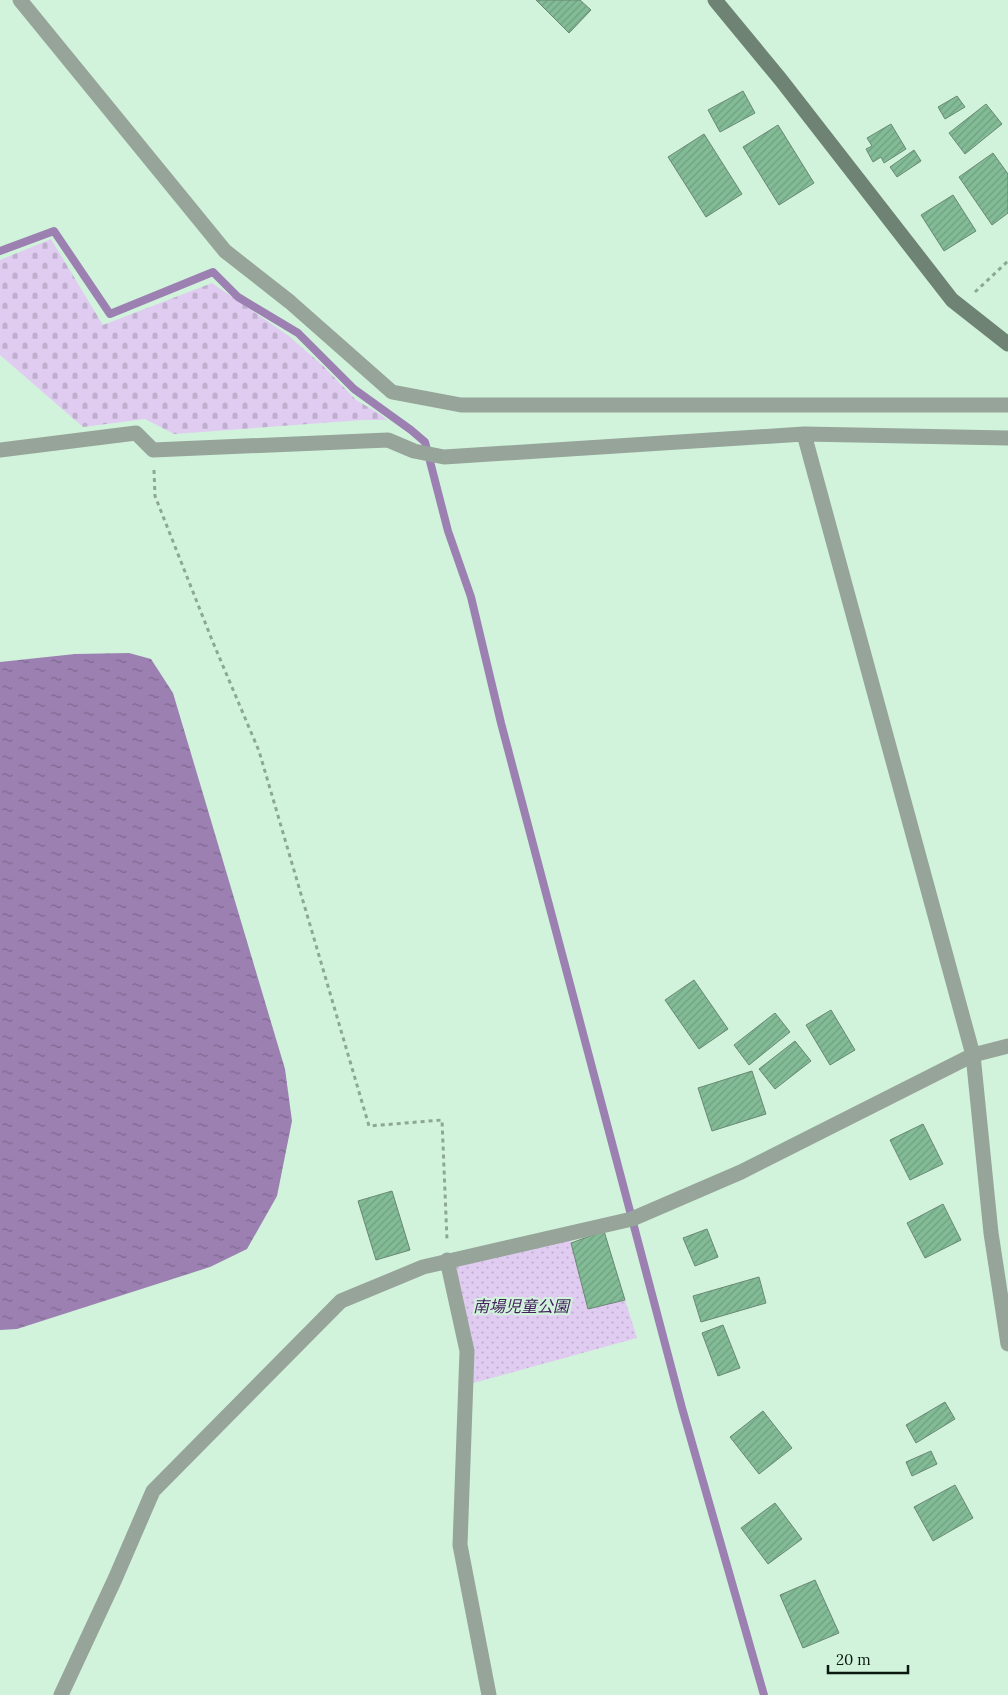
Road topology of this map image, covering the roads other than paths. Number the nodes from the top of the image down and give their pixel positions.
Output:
1 (20, 0) edge
2 (715, 0) edge
3 (1008, 344) edge
4 (1008, 405) edge
5 (804, 434) junction
6 (1008, 438) edge
7 (0, 450) edge
8 (1008, 1046) edge
9 (973, 1055) junction
10 (447, 1260) junction
11 (1008, 1344) edge
12 (61, 1695) edge
13 (489, 1695) edge

1 - 4 street
2 - 3 street
5 - 6 street
5 - 7 street
5 - 9 street
8 - 9 street
9 - 10 street
9 - 11 street
10 - 12 street
10 - 13 street

